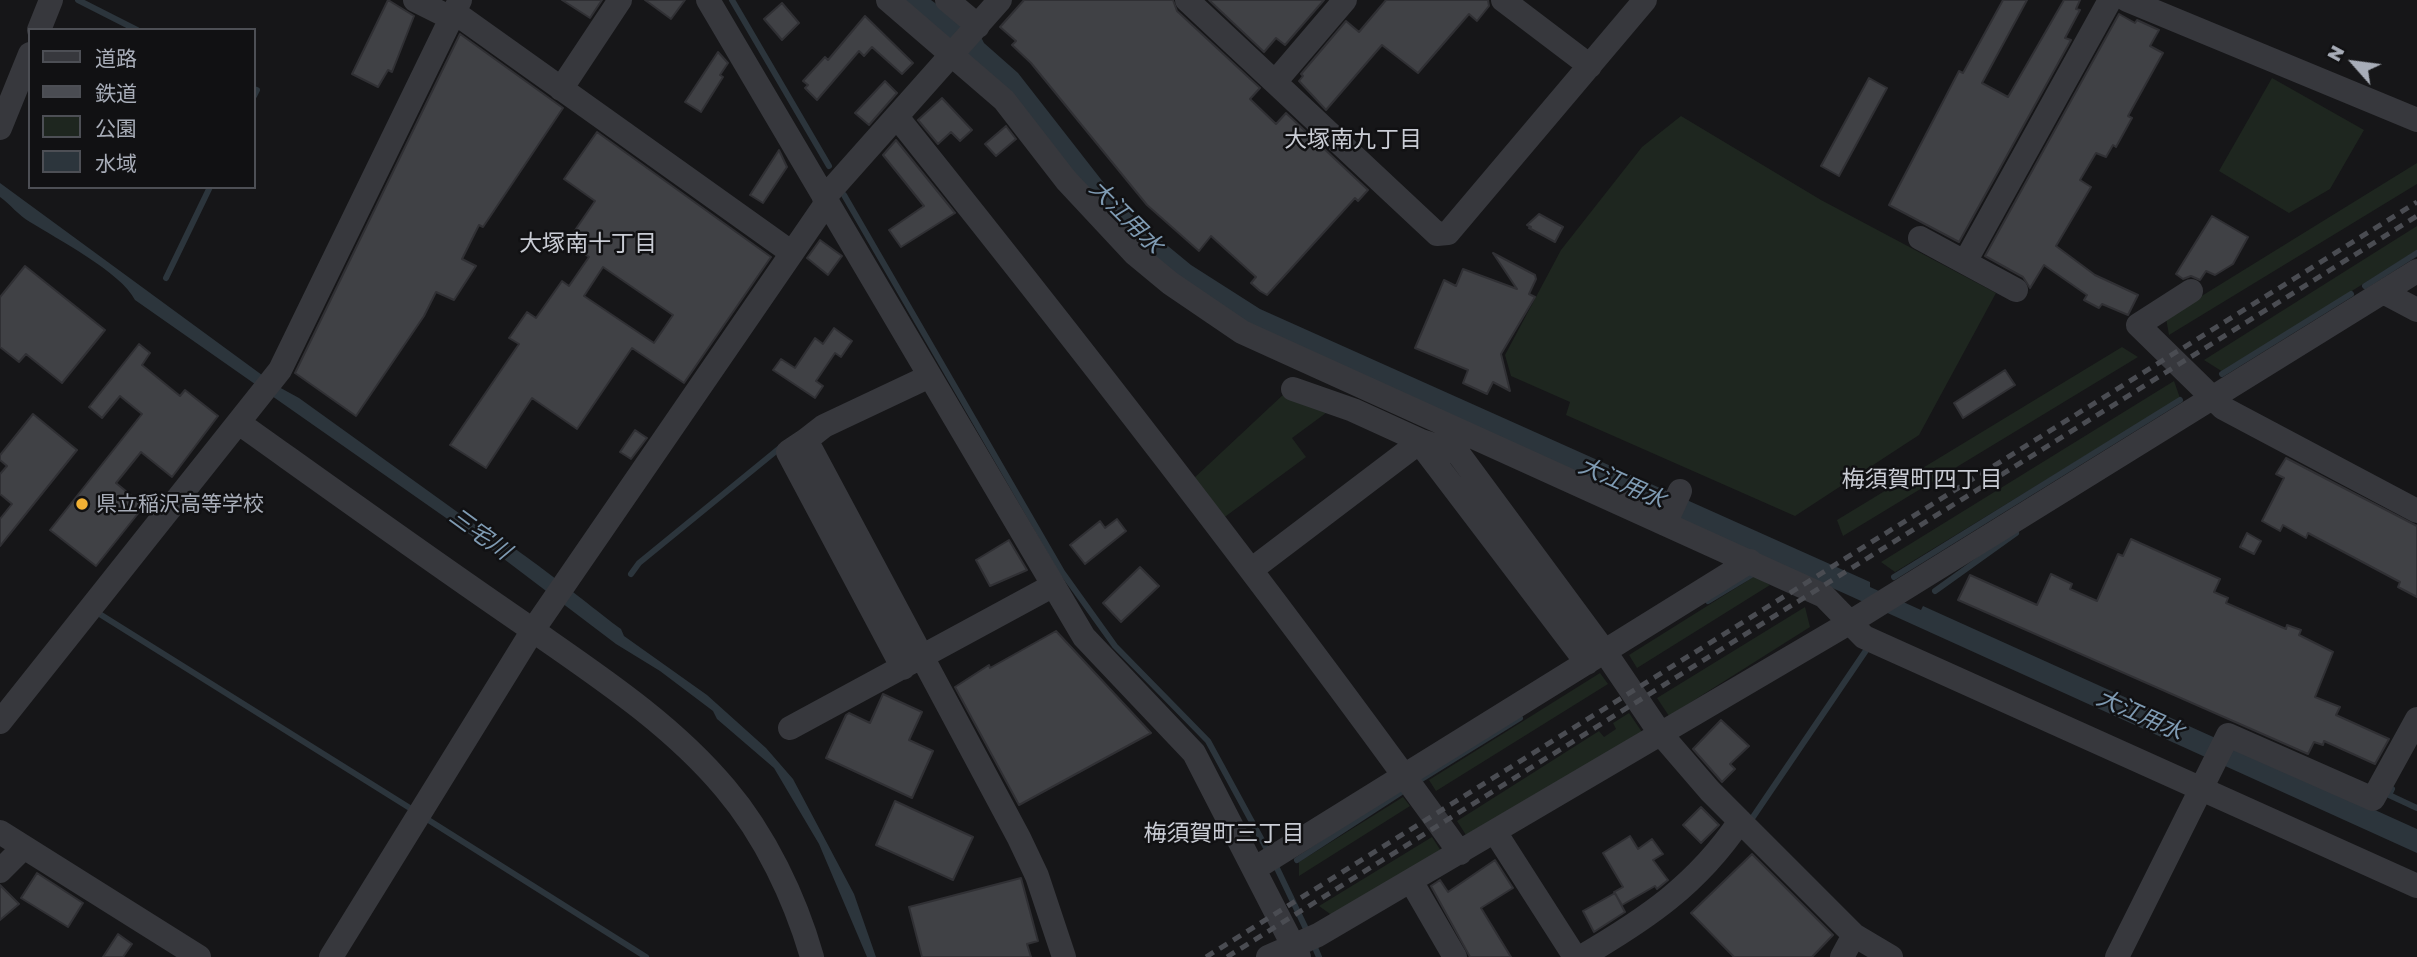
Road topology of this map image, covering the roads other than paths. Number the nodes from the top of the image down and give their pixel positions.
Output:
1 (51, 0) edge
2 (415, 0) edge
3 (620, 0) edge
4 (708, 0) edge
5 (888, 0) edge
6 (947, 0) edge
7 (1000, 0) edge
8 (1187, 0) edge
9 (1345, 0) edge
10 (1503, 0) edge
11 (1645, 0) edge
12 (2110, 0) edge
13 (2127, 0) edge
14 (455, 10) edge
15 (977, 27) junction
16 (40, 28) edge
17 (954, 54) junction
18 (28, 59) edge
19 (1590, 66) junction
20 (1275, 82) junction
21 (561, 89) junction
22 (897, 117) junction
23 (2417, 120) edge
24 (0, 128) edge
25 (825, 200) junction
26 (1920, 238) dead end
27 (792, 253) junction
28 (1965, 262) junction
29 (2417, 271) edge
30 (2015, 290) dead end
31 (2191, 290) dead end
32 (2383, 292) junction
33 (2417, 310) edge
34 (930, 376) junction
35 (1293, 389) dead end
36 (2213, 398) junction
37 (239, 423) junction
38 (1420, 441) junction
39 (1680, 493) dead end
40 (2417, 511) edge
41 (1666, 522) junction
42 (1749, 561) junction
43 (1251, 570) junction
44 (1052, 586) junction
45 (1859, 617) junction
46 (539, 622) junction
47 (1596, 657) junction
48 (913, 663) junction
49 (2417, 719) edge
50 (0, 722) edge
51 (790, 728) dead end
52 (1660, 733) junction
53 (1404, 776) junction
54 (2202, 791) junction
55 (1744, 825) junction
56 (0, 832) edge
57 (1495, 832) junction
58 (24, 847) junction
59 (1460, 853) junction
60 (1265, 863) junction
61 (0, 872) edge
62 (1411, 881) junction
63 (2417, 886) edge
64 (1854, 935) junction
65 (1303, 945) edge
66 (199, 957) edge
67 (331, 957) edge
68 (812, 957) edge
69 (1063, 957) edge
70 (1268, 957) edge
71 (1455, 957) edge
72 (1578, 957) edge
73 (1608, 957) edge
74 (1842, 957) edge
75 (1891, 957) edge
76 (2117, 957) edge

1 - 16 street
2 - 14 street
3 - 21 street
4 - 25 street
5 - 17 street
6 - 15 street
7 - 15 street
8 - 20 street
9 - 20 street
10 - 19 street
11 - 19 street
12 - 28 street
13 - 23 street
14 - 21 street
14 - 37 street
15 - 17 street
17 - 22 street
17 - 41 street
18 - 24 street
19 - 20 street
21 - 27 street
22 - 25 street
22 - 43 street
25 - 27 street
25 - 34 street
26 - 28 street
27 - 46 street
28 - 30 street
29 - 32 street
31 - 36 street
32 - 33 street
32 - 36 street
34 - 44 street
34 - 48 street
35 - 38 street
36 - 40 street
36 - 45 street
37 - 46 street
37 - 50 street
38 - 43 street
38 - 47 street
39 - 41 street
41 - 42 street
42 - 45 street
42 - 47 street
43 - 53 street
44 - 48 street
44 - 60 street
45 - 52 street
45 - 54 street
46 - 67 street
46 - 68 street
47 - 52 street
47 - 53 street
48 - 51 street
48 - 69 street
49 - 54 street
52 - 55 street
52 - 57 street
53 - 59 street
53 - 60 street
54 - 63 street
54 - 76 street
55 - 64 street
55 - 72 street
55 - 73 street
56 - 58 street
57 - 59 street
57 - 72 street
58 - 61 street
58 - 66 street
59 - 62 street
60 - 65 street
62 - 65 street
62 - 71 street
64 - 74 street
64 - 75 street
65 - 70 street

